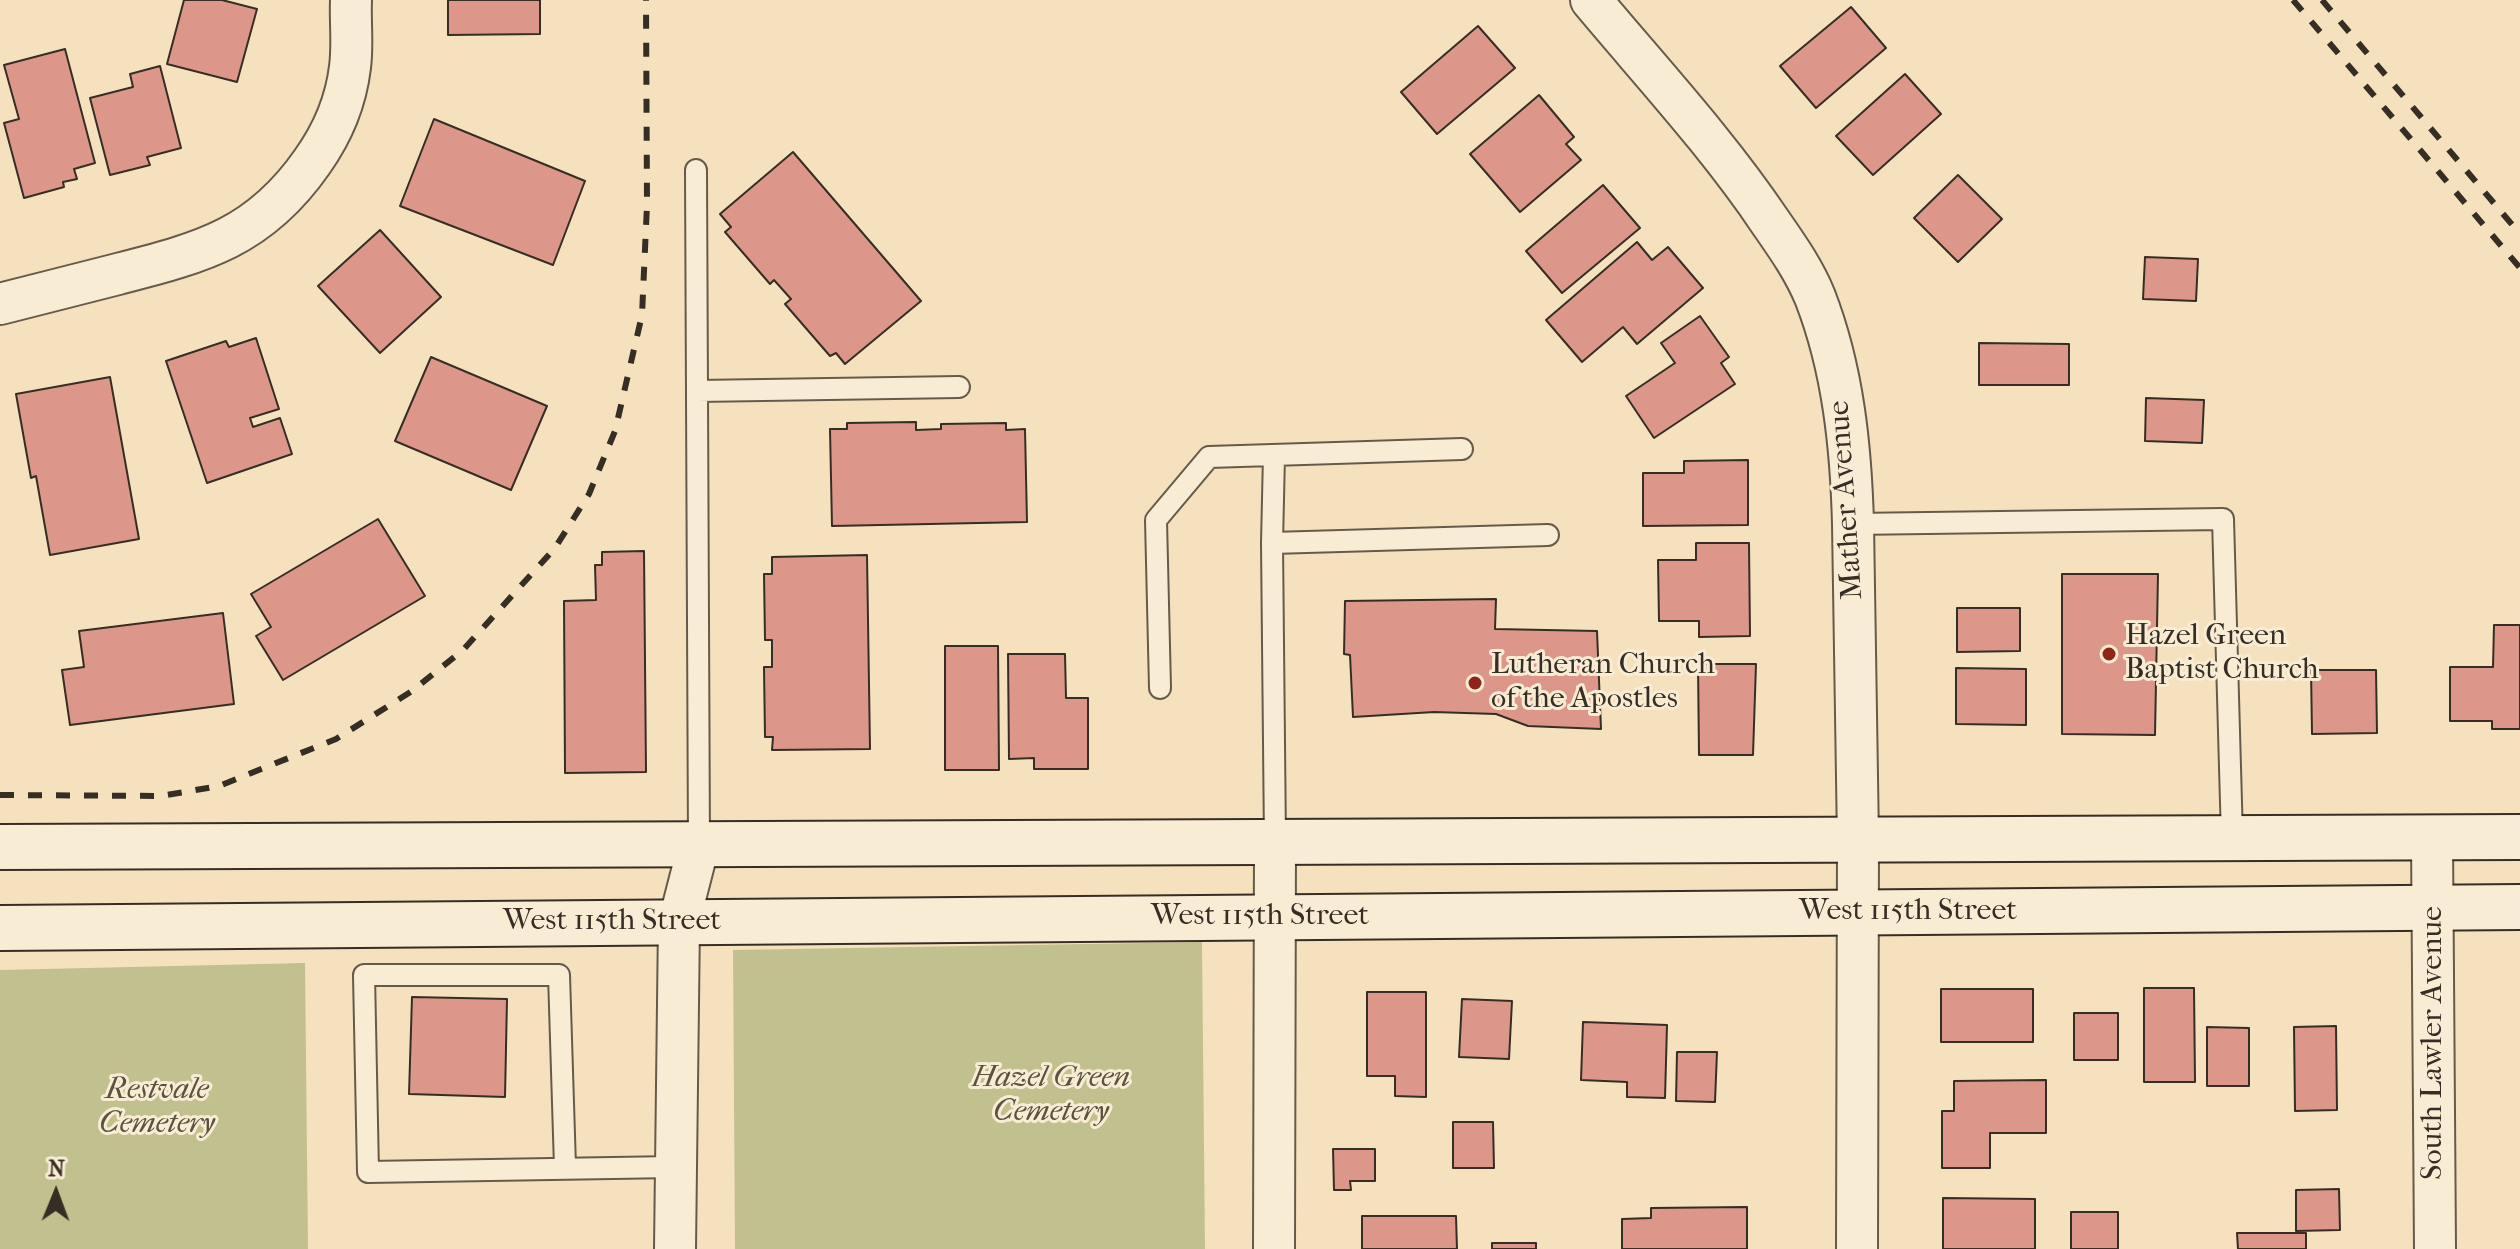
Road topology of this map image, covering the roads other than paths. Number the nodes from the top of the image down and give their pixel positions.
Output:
1 (351, 0) edge
2 (1591, 0) edge
3 (696, 170) dead end
4 (0, 304) edge
5 (959, 387) dead end
6 (698, 391) junction
7 (1462, 449) dead end
8 (1274, 455) junction
9 (1853, 524) junction
10 (1548, 535) dead end
11 (1272, 543) junction
12 (1160, 688) dead end
13 (2520, 837) edge
14 (2232, 838) junction
15 (2432, 838) junction
16 (1858, 840) junction
17 (1275, 842) junction
18 (699, 844) junction
19 (0, 847) edge
20 (2520, 907) edge
21 (2434, 908) junction
22 (1858, 912) junction
23 (1275, 917) junction
24 (679, 922) junction
25 (0, 928) edge
26 (565, 1167) junction
27 (674, 1167) junction
28 (675, 1249) edge
29 (1274, 1249) edge
30 (1857, 1249) edge
31 (2435, 1249) edge

1 - 4 street
2 - 9 street, Mather Avenue
3 - 6 lane
5 - 6 lane
6 - 18 lane
7 - 8 lane
8 - 11 lane
8 - 12 lane
9 - 14 lane
9 - 16 street, Mather Avenue
10 - 11 lane
11 - 17 lane
13 - 15 street
14 - 15 street
14 - 16 street
15 - 21 street, South Lawler Avenue
16 - 17 street
16 - 22 street, Mather Avenue
17 - 18 street
17 - 23 street
18 - 19 street
18 - 24 street
20 - 21 street, West 115th Street
21 - 22 street, West 115th Street
21 - 31 street, South Lawler Avenue
22 - 23 street, West 115th Street
22 - 30 street, Mather Avenue
23 - 24 street, West 115th Street
23 - 29 street
24 - 25 street, West 115th Street
24 - 27 street
26 - 26 lane
26 - 27 lane
27 - 28 street

